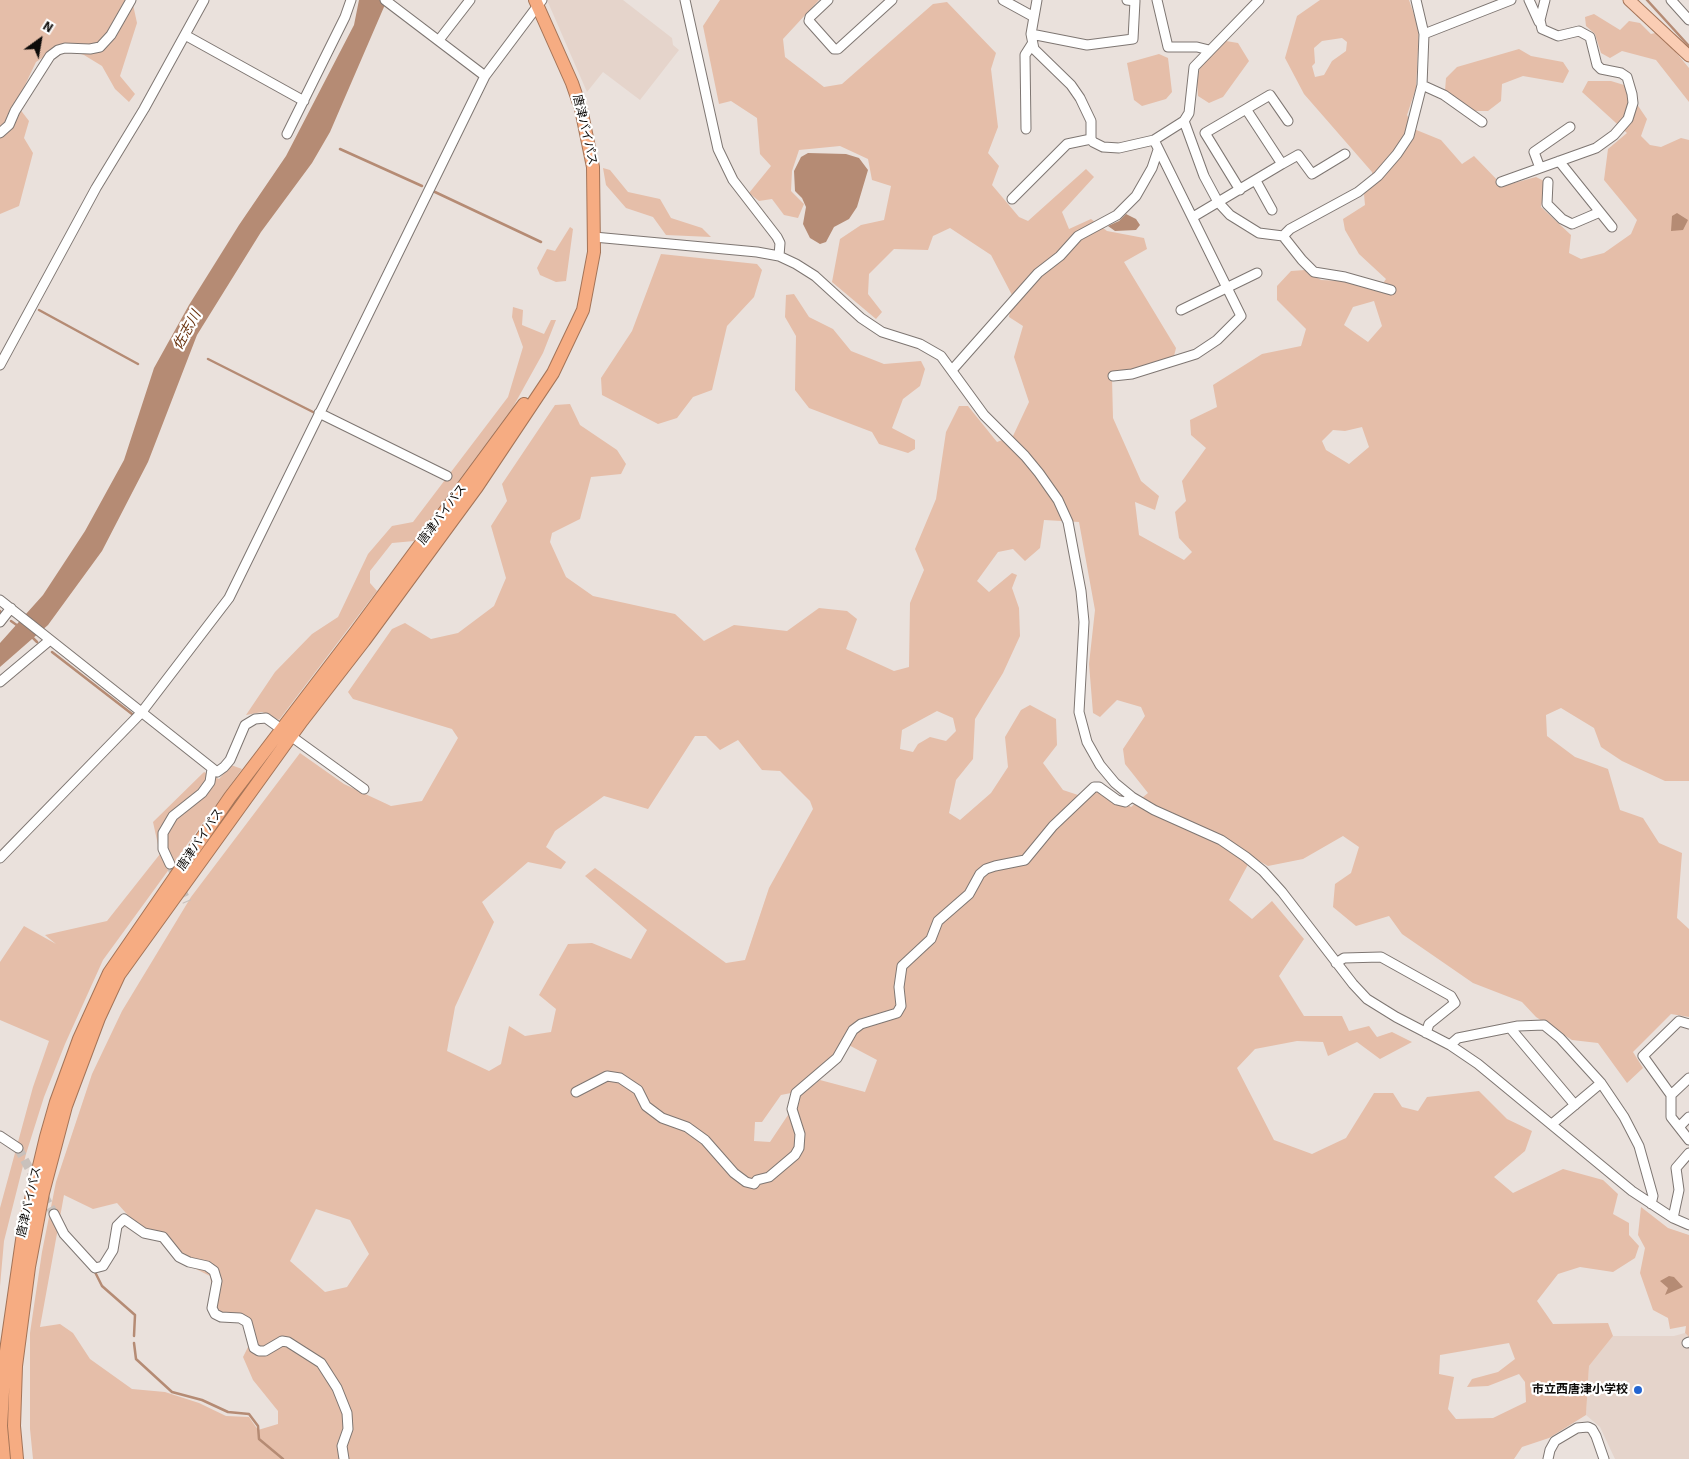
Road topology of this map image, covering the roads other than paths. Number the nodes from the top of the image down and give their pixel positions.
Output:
1 (131, 0) edge
2 (204, 0) edge
3 (351, 0) edge
4 (470, 0) edge
5 (685, 0) edge
6 (828, 0) edge
7 (892, 0) edge
8 (1003, 0) edge
9 (1037, 0) edge
10 (1127, 0) edge
11 (1157, 0) edge
12 (1259, 0) edge
13 (1416, 0) edge
14 (1511, 0) edge
15 (1529, 0) edge
16 (1545, 0) edge
17 (1629, 0) edge
18 (1671, 0) edge
19 (389, 2) edge
20 (539, 2) edge
21 (1034, 17) junction
22 (1689, 20) edge
23 (1542, 29) junction
24 (1031, 34) junction
25 (1424, 34) junction
26 (185, 35) junction
27 (439, 40) junction
28 (1032, 44) junction
29 (1209, 50) junction
30 (1689, 56) edge
31 (485, 76) junction
32 (1422, 85) junction
33 (304, 101) junction
34 (1246, 109) junction
35 (1184, 121) junction
36 (1288, 121) dead end
37 (1482, 122) dead end
38 (1570, 127) dead end
39 (1026, 128) dead end
40 (0, 133) edge
41 (287, 134) dead end
42 (1091, 140) junction
43 (1154, 140) junction
44 (1158, 150) junction
45 (1345, 154) dead end
46 (1559, 161) junction
47 (1282, 164) junction
48 (1540, 168) junction
49 (1256, 181) junction
50 (1501, 182) dead end
51 (1548, 182) dead end
52 (1240, 190) junction
53 (1012, 199) dead end
54 (1218, 202) junction
55 (1272, 210) dead end
56 (1600, 212) junction
57 (1193, 217) junction
58 (1612, 227) dead end
59 (1283, 236) junction
60 (594, 237) junction
61 (779, 256) junction
62 (1257, 273) dead end
63 (1228, 287) junction
64 (1391, 290) dead end
65 (1181, 310) dead end
66 (0, 365) edge
67 (953, 369) junction
68 (1113, 376) dead end
69 (319, 413) junction
70 (447, 476) dead end
71 (0, 600) edge
72 (11, 608) junction
73 (0, 622) edge
74 (50, 640) junction
75 (0, 682) edge
76 (141, 714) junction
77 (287, 733) junction
78 (212, 769) junction
79 (364, 789) dead end
80 (1132, 797) junction
81 (0, 858) edge
82 (170, 864) tunnel mouth
83 (1336, 963) junction
84 (1689, 1024) edge
85 (1512, 1028) junction
86 (1426, 1033) junction
87 (1450, 1046) junction
88 (1689, 1078) edge
89 (1601, 1083) junction
90 (576, 1092) dead end
91 (1671, 1095) junction
92 (1575, 1105) junction
93 (1689, 1117) edge
94 (1552, 1124) junction
95 (1679, 1127) junction
96 (0, 1136) edge
97 (1689, 1140) edge
98 (18, 1148) tunnel mouth
99 (1689, 1153) edge
100 (1651, 1204) junction
101 (54, 1214) tunnel mouth
102 (1673, 1218) junction
103 (1689, 1225) edge
104 (4, 1459) edge
105 (16, 1459) edge
106 (344, 1459) edge
107 (1548, 1459) edge
108 (1604, 1459) edge

1 - 40 street
2 - 26 street
3 - 33 street
4 - 27 street
5 - 61 street
6 - 7 street
8 - 21 street
9 - 21 street
10 - 24 street
11 - 29 street
12 - 29 street
13 - 25 street
14 - 25 street
15 - 23 street
16 - 23 street
17 - 30 main road
18 - 22 street
19 - 27 street
20 - 31 street
20 - 60 highway, 唐津バイパス
21 - 24 street
23 - 46 street
24 - 28 street
25 - 32 street
26 - 33 street
26 - 66 street
27 - 31 street
28 - 39 street
28 - 42 street
29 - 35 street
31 - 69 street
32 - 37 street
32 - 59 street
33 - 41 street
34 - 36 street
34 - 47 street
34 - 52 street
35 - 43 street
35 - 54 street
38 - 48 street
42 - 43 street
42 - 53 street
43 - 44 street
44 - 57 street
44 - 67 street
45 - 47 street
46 - 48 street
46 - 56 street
47 - 49 street
48 - 50 street
49 - 52 street
49 - 55 street
51 - 56 street
52 - 54 street
54 - 57 street
54 - 59 street
56 - 58 street
57 - 63 street
59 - 64 street
60 - 61 street
60 - 77 highway, 唐津バイパス
61 - 67 street
62 - 63 street
63 - 65 street
63 - 68 street
67 - 80 street
69 - 70 street
69 - 76 street
71 - 72 street
72 - 73 street
72 - 74 street
74 - 75 street
74 - 76 street
76 - 78 street
76 - 81 street
77 - 78 street
77 - 79 street
77 - 104 highway, 唐津バイパス
77 - 105 highway, 唐津バイパス
78 - 82 street
80 - 83 street
80 - 90 street
83 - 86 street
83 - 86 street
84 - 91 street
85 - 87 street
85 - 89 street
85 - 92 street
86 - 87 street
87 - 94 street
88 - 91 street
89 - 92 street
89 - 100 street
91 - 95 street
92 - 94 street
93 - 95 street
94 - 100 street
95 - 97 street
96 - 98 street
99 - 102 street
100 - 102 street
101 - 106 street
102 - 103 street
107 - 108 street

